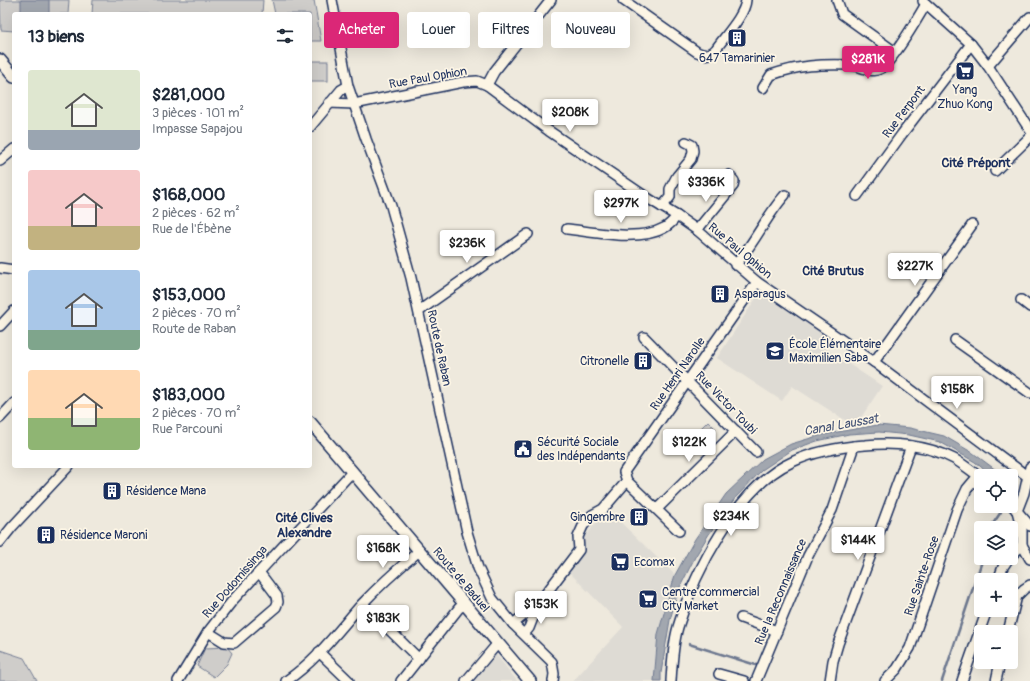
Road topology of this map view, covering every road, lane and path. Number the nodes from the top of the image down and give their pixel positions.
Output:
1 (332, 0) edge
2 (551, 0) edge
3 (623, 0) edge
4 (746, 0) edge
5 (836, 0) edge
6 (924, 2) edge
7 (1030, 17) edge
8 (971, 44) junction
9 (896, 52) junction
10 (1, 61) edge
11 (988, 66) junction
12 (12, 75) edge
13 (488, 85) junction
14 (348, 86) junction
15 (763, 88) dead end
16 (329, 103) junction
17 (354, 104) junction
18 (312, 124) edge
19 (1030, 130) edge
20 (1030, 137) edge
21 (686, 142) dead end
22 (12, 151) edge
23 (0, 161) edge
24 (995, 171) dead end
25 (729, 175) dead end
26 (785, 195) dead end
27 (857, 196) dead end
28 (662, 207) junction
29 (677, 216) junction
30 (972, 225) dead end
31 (567, 229) dead end
32 (697, 230) junction
33 (528, 234) dead end
34 (735, 265) junction
35 (1, 268) edge
36 (12, 270) edge
37 (756, 282) junction
38 (1021, 300) dead end
39 (1030, 306) edge
40 (418, 311) junction
41 (12, 313) edge
42 (0, 326) edge
43 (644, 337) dead end
44 (955, 340) dead end
45 (874, 362) junction
46 (688, 382) junction
47 (1030, 393) edge
48 (12, 405) edge
49 (0, 418) edge
50 (312, 424) edge
51 (736, 431) junction
52 (854, 446) junction
53 (911, 446) junction
54 (756, 452) dead end
55 (67, 468) edge
56 (1029, 471) edge
57 (352, 472) junction
58 (974, 473) edge
59 (627, 480) junction
60 (974, 482) edge
61 (1018, 502) edge
62 (657, 509) junction
63 (1018, 512) edge
64 (1016, 513) edge
65 (1030, 526) edge
66 (679, 531) dead end
67 (0, 542) edge
68 (1026, 545) edge
69 (419, 551) junction
70 (1030, 559) edge
71 (259, 572) junction
72 (1030, 585) edge
73 (1018, 593) edge
74 (363, 604) junction
75 (538, 604) junction
76 (465, 605) junction
77 (985, 617) edge
78 (741, 618) dead end
79 (513, 624) junction
80 (777, 631) junction
81 (208, 632) junction
82 (524, 634) junction
83 (498, 643) junction
84 (320, 652) junction
85 (419, 659) junction
86 (999, 669) edge
87 (719, 674) dead end
88 (178, 681) edge
89 (286, 681) edge
90 (349, 681) edge
91 (401, 681) edge
92 (466, 681) edge
93 (530, 681) edge
94 (553, 681) edge
95 (671, 681) edge
96 (744, 681) edge
97 (756, 681) edge
98 (830, 681) edge
99 (885, 681) edge
100 (962, 681) edge
101 (996, 681) edge

1 - 14 street, Route de Raban
2 - 13 street
3 - 4 street
5 - 9 street
6 - 8 street
6 - 9 street
7 - 11 street
8 - 11 street
8 - 27 street, Rue Perpont
9 - 15 street
10 - 12 main road
11 - 19 street
13 - 17 street, Rue Paul Ophion
13 - 28 street, Rue Paul Ophion
14 - 16 street
14 - 17 street, Route de Raban
16 - 17 street, Rue Paul Ophion
16 - 18 street
17 - 40 street, Route de Raban
20 - 24 street
21 - 28 street
22 - 23 street
25 - 32 street
26 - 34 street
28 - 29 street, Rue Paul Ophion
29 - 31 street
29 - 32 street, Rue Paul Ophion
30 - 45 street
32 - 34 street, Rue Paul Ophion
33 - 40 street
34 - 37 street, Rue Paul Ophion
35 - 36 street
37 - 45 street, Rue Paul Ophion
37 - 46 street, Rue Henri Narolle
38 - 39 street
40 - 79 street, Route de Raban
41 - 42 street
43 - 46 street, Rue Victor Toubi
44 - 47 street
45 - 56 street, Rue Paul Ophion
46 - 51 street, Rue Victor Toubi
46 - 59 street, Rue Henri Narolle
48 - 49 street
50 - 57 main road, Route de Baduel
51 - 54 street, Rue Victor Toubi
51 - 62 street
52 - 53 street
52 - 80 street, Rue la Reconnaissance
52 - 95 street
53 - 58 street
53 - 98 street
55 - 67 street
56 - 61 street
57 - 69 main road, Route de Baduel
57 - 71 street, Rue Dodomissinga
59 - 62 street
59 - 75 street
60 - 99 street, Rue Sainte-Rose
62 - 66 street
63 - 65 street
64 - 68 street
68 - 70 street
69 - 74 street
69 - 76 main road, Route de Baduel
71 - 81 street, Rue Dodomissinga
71 - 81 street
72 - 73 street
74 - 84 street
74 - 85 street
75 - 79 street
75 - 82 street
76 - 83 main road, Route de Baduel
76 - 85 street
77 - 100 street
78 - 80 street
79 - 82 street, Route de Raban
80 - 97 street, Rue la Reconnaissance
81 - 88 street, Rue Dodomissinga
82 - 94 street, Route de Raban
83 - 92 street
83 - 93 main road, Route de Baduel
84 - 89 street
84 - 90 street
85 - 91 street
86 - 101 street
87 - 96 street

